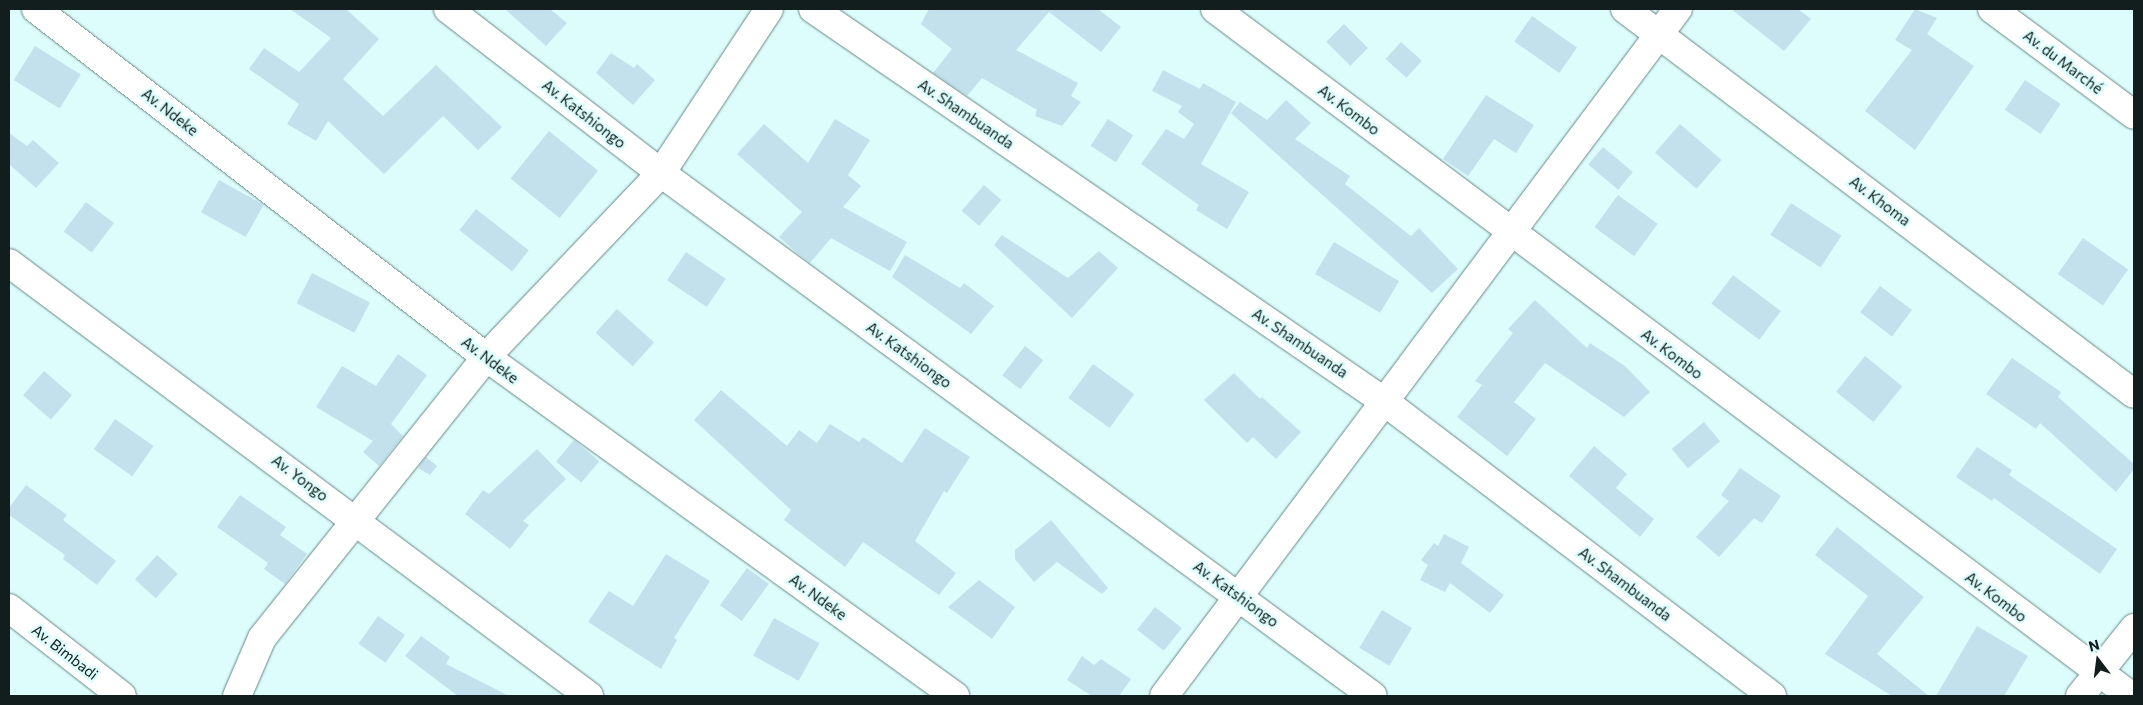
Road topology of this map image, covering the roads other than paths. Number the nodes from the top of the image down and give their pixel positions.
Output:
1 (36, 9) edge
2 (448, 9) edge
3 (769, 9) edge
4 (813, 9) edge
5 (1216, 9) edge
6 (1625, 9) edge
7 (1678, 9) edge
8 (1992, 9) edge
9 (1660, 35) junction
10 (2134, 114) edge
11 (661, 173) junction
12 (1510, 232) junction
13 (9, 263) edge
14 (486, 357) junction
15 (2134, 394) edge
16 (1385, 402) junction
17 (356, 520) junction
18 (1239, 597) junction
19 (9, 608) edge
20 (2134, 628) edge
21 (2098, 673) junction
22 (122, 696) edge
23 (237, 696) edge
24 (589, 696) edge
25 (955, 696) edge
26 (1164, 696) edge
27 (1373, 696) edge
28 (1772, 696) edge
29 (2080, 696) edge
30 (2130, 696) edge

1 - 14 street, Av. Ndeke
2 - 11 street, Av. Katshiongo
3 - 11 street
4 - 16 street, Av. Shambuanda
5 - 12 street, Av. Kombo
6 - 9 street, Av. Khoma
7 - 9 street
8 - 10 street, Av. du Marché
9 - 12 street
9 - 15 street, Av. Khoma
11 - 14 street
11 - 18 street, Av. Katshiongo
12 - 16 street
12 - 21 street, Av. Kombo
13 - 17 street, Av. Yongo
14 - 17 street
14 - 25 street, Av. Ndeke
16 - 18 street
16 - 28 street, Av. Shambuanda
17 - 23 street
17 - 24 street, Av. Yongo
18 - 26 street
18 - 27 street, Av. Katshiongo
19 - 22 street, Av. Bimbadi
20 - 21 street
21 - 29 street
21 - 30 street, Av. Kombo

